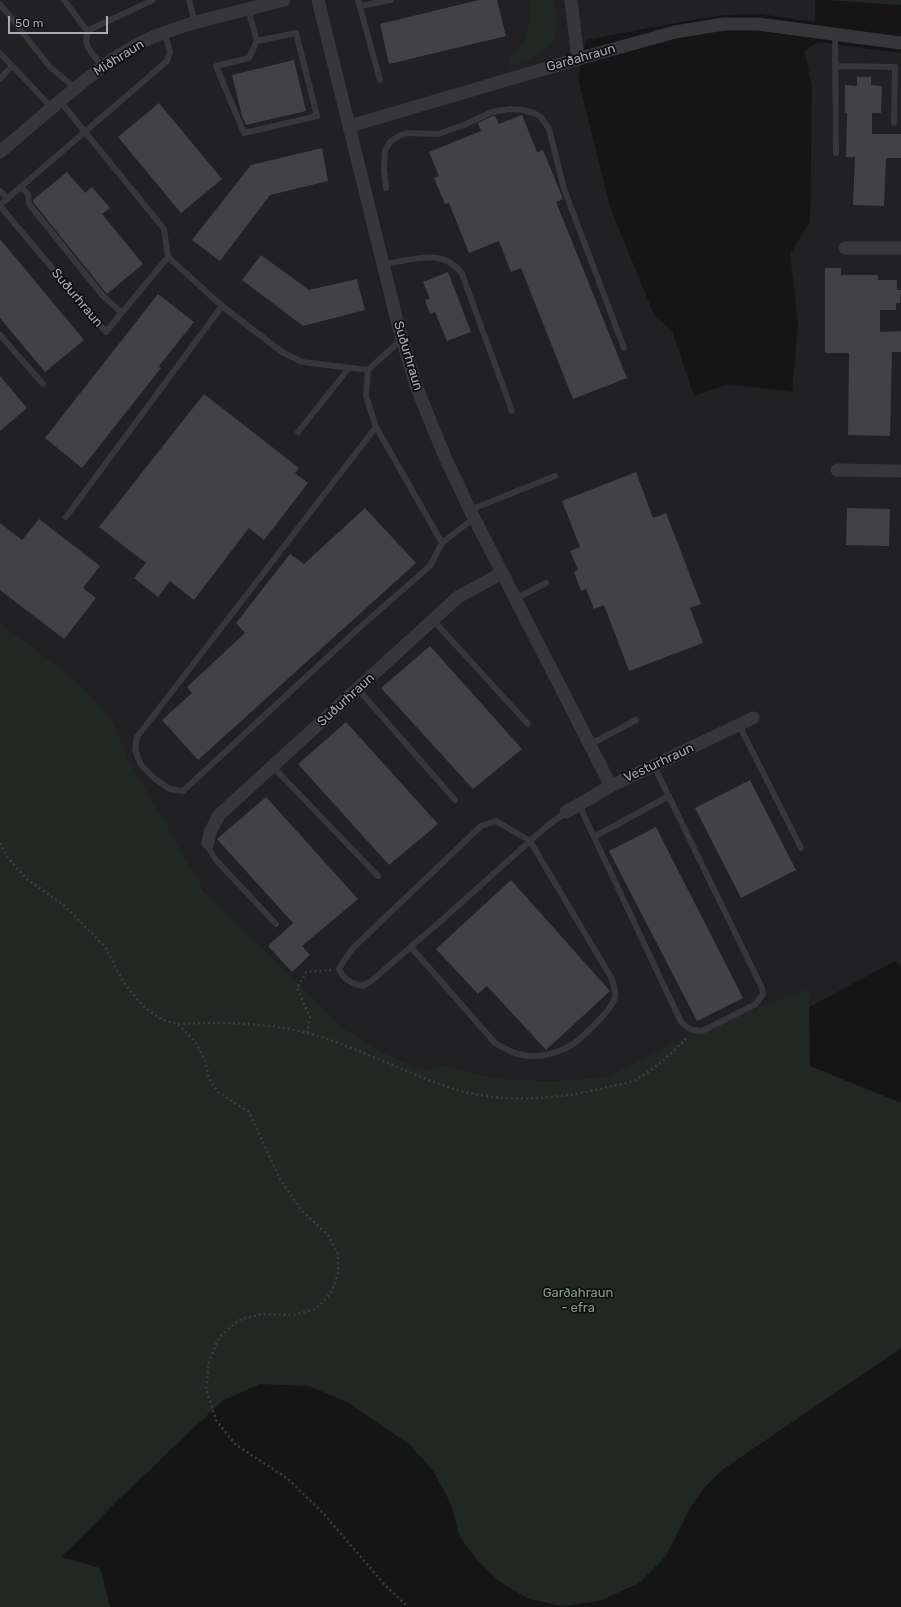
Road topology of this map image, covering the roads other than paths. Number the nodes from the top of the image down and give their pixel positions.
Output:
1 (64, 0) edge
2 (189, 0) edge
3 (284, 0) edge
4 (318, 0) edge
5 (391, 0) edge
6 (571, 0) edge
7 (148, 1) edge
8 (359, 3) edge
9 (0, 4) edge
10 (248, 9) junction
11 (195, 23) junction
12 (88, 32) junction
13 (165, 34) junction
14 (835, 34) junction
15 (257, 41) junction
16 (901, 44) edge
17 (0, 52) edge
18 (578, 58) junction
19 (12, 66) junction
20 (102, 66) junction
21 (835, 66) junction
22 (0, 78) edge
23 (380, 80) dead end
24 (75, 88) junction
25 (56, 105) junction
26 (894, 123) dead end
27 (350, 126) junction
28 (85, 131) junction
29 (0, 152) edge
30 (836, 153) dead end
31 (20, 187) junction
32 (386, 188) dead end
33 (0, 191) edge
34 (7, 198) junction
35 (0, 205) edge
36 (845, 248) dead end
37 (901, 248) edge
38 (168, 257) junction
39 (384, 264) junction
40 (222, 306) junction
41 (122, 313) junction
42 (0, 335) edge
43 (402, 339) junction
44 (624, 348) dead end
45 (349, 368) junction
46 (368, 370) junction
47 (43, 384) dead end
48 (512, 411) dead end
49 (376, 428) junction
50 (298, 432) dead end
51 (837, 470) dead end
52 (901, 471) edge
53 (555, 476) dead end
54 (472, 514) junction
55 (66, 517) dead end
56 (442, 543) junction
57 (502, 573) junction
58 (546, 583) dead end
59 (515, 600) junction
60 (433, 620) junction
61 (358, 689) junction
62 (753, 718) dead end
63 (636, 720) dead end
64 (528, 724) dead end
65 (739, 725) junction
66 (589, 745) junction
67 (654, 766) junction
68 (272, 767) junction
69 (611, 786) junction
70 (669, 796) junction
71 (455, 800) dead end
72 (579, 805) junction
73 (566, 812) joint
74 (594, 837) junction
75 (530, 841) junction
76 (208, 843) joint
77 (802, 848) dead end
78 (378, 876) dead end
79 (276, 924) dead end
80 (411, 947) junction

1 - 12 lane
2 - 11 lane
3 - 10 street, Miðhraun
4 - 27 street
5 - 8 lane
6 - 18 street
7 - 12 lane
8 - 23 lane
9 - 24 lane
10 - 11 street, Miðhraun
10 - 15 lane
11 - 13 street, Miðhraun
12 - 20 lane
13 - 20 street, Miðhraun
13 - 28 lane
14 - 16 street, Garðahraun
14 - 18 street, Garðahraun
14 - 21 lane
15 - 15 lane
17 - 19 lane
18 - 27 street, Garðahraun
19 - 22 lane
19 - 25 lane
20 - 24 street, Miðhraun
21 - 26 lane
21 - 30 lane
24 - 25 street, Miðhraun
25 - 28 lane
25 - 29 street, Miðhraun
27 - 39 street, Suðurhraun
28 - 31 lane
28 - 38 lane
31 - 34 lane
31 - 41 lane
32 - 44 lane
33 - 34 lane
34 - 35 lane
35 - 41 lane, Suðurhraun
36 - 37 street
38 - 40 lane
38 - 41 lane, Suðurhraun
39 - 43 street, Suðurhraun
39 - 48 lane
40 - 45 lane
40 - 55 lane
42 - 47 lane
43 - 46 lane
43 - 54 street, Suðurhraun
45 - 46 lane
45 - 50 lane
46 - 49 lane
49 - 56 lane
49 - 56 lane
51 - 52 street
53 - 54 lane
54 - 56 lane
54 - 57 street, Suðurhraun
57 - 59 street, Suðurhraun
57 - 60 street, Suðurhraun
58 - 59 lane
59 - 66 street, Suðurhraun
60 - 61 street, Suðurhraun
60 - 64 lane
61 - 68 street, Suðurhraun
61 - 71 lane
62 - 65 street, Vesturhraun
63 - 66 lane
65 - 67 street, Vesturhraun
65 - 77 lane
66 - 69 street, Suðurhraun
67 - 69 street, Vesturhraun
67 - 70 lane
68 - 76 street, Suðurhraun
68 - 78 lane
69 - 72 street, Vesturhraun
70 - 74 lane
70 - 74 lane
72 - 73 street, Vesturhraun
72 - 74 lane
73 - 75 lane
75 - 80 lane
75 - 80 lane
75 - 80 lane
76 - 79 lane

